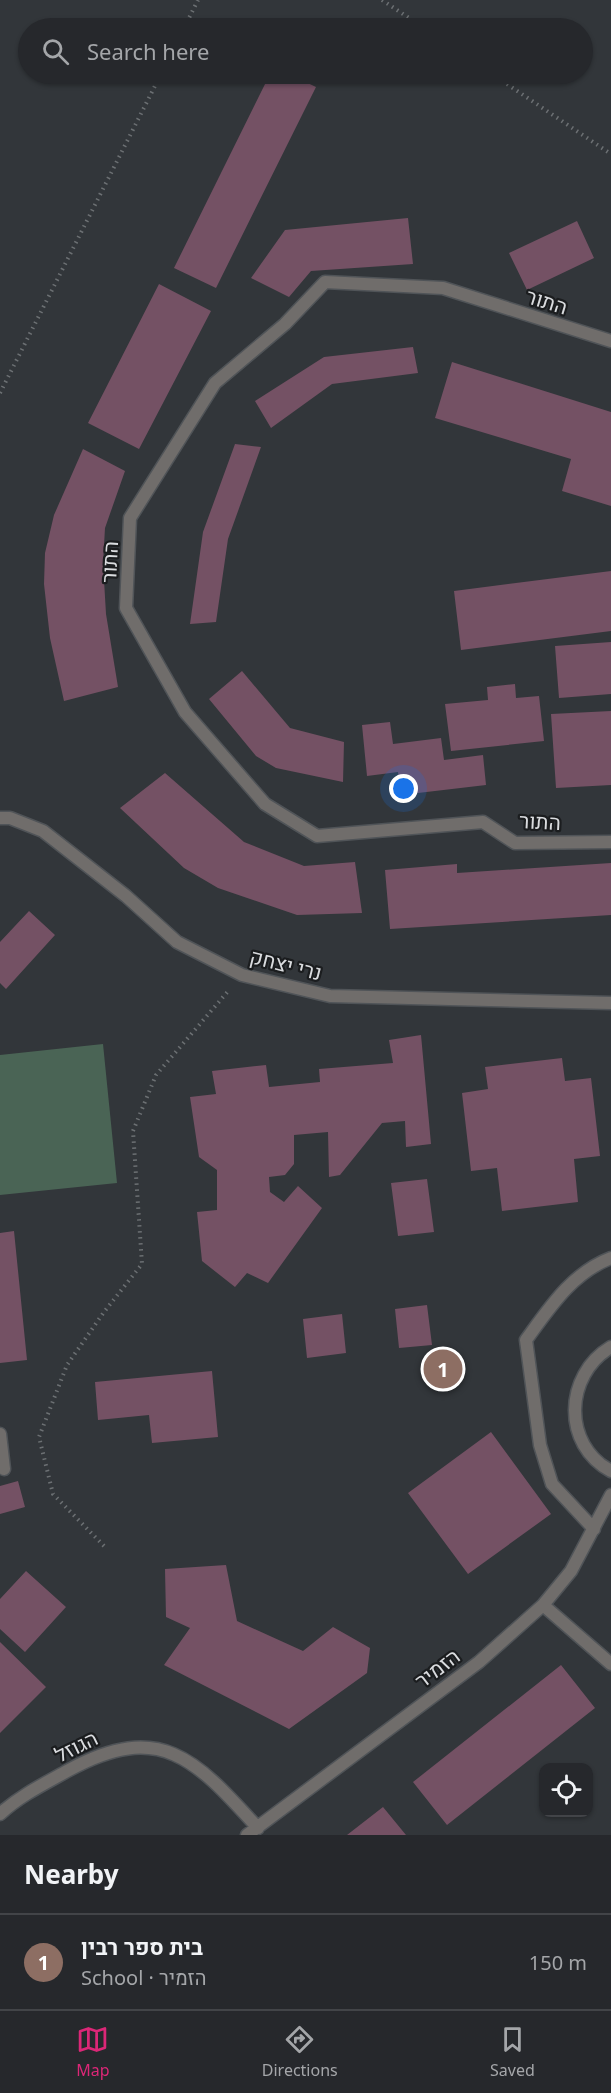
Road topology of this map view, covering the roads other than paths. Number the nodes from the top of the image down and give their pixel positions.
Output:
1 (611, 341) edge
2 (0, 818) edge
3 (611, 842) edge
4 (611, 1003) edge
5 (611, 1258) edge
6 (611, 1347) edge
7 (0, 1434) edge
8 (4, 1469) dead end
9 (611, 1471) edge
10 (611, 1496) edge
11 (594, 1529) junction
12 (543, 1605) junction
13 (611, 1664) edge
14 (0, 1814) edge
15 (253, 1832) edge

1 - 3 street, התור
2 - 4 street, נרי יצחק
5 - 11 street
6 - 9 street
7 - 8 street
10 - 11 street, הזמיר
11 - 12 street, הזמיר
12 - 13 street
12 - 15 street, הזמיר
14 - 15 street, הגוזל

